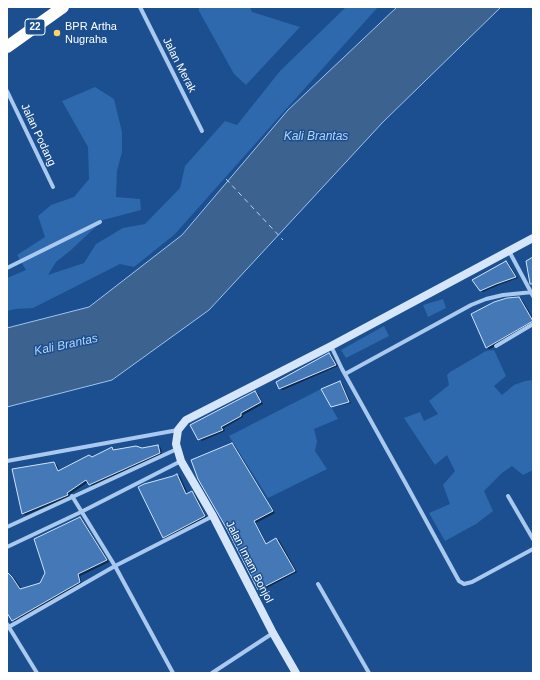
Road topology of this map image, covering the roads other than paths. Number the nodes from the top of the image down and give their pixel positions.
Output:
1 (140, 7) edge
2 (59, 8) edge
3 (7, 47) edge
4 (7, 90) edge
5 (202, 131) dead end
6 (53, 187) dead end
7 (100, 222) dead end
8 (533, 238) edge
9 (509, 251) junction
10 (7, 268) edge
11 (532, 293) edge
12 (533, 324) edge
13 (331, 346) junction
14 (496, 346) dead end
15 (345, 374) junction
16 (178, 430) junction
17 (179, 454) junction
18 (7, 461) edge
19 (72, 496) junction
20 (508, 496) dead end
21 (81, 512) junction
22 (214, 516) junction
23 (7, 527) edge
24 (533, 539) edge
25 (7, 547) edge
26 (533, 549) edge
27 (115, 566) junction
28 (318, 584) dead end
29 (8, 626) edge
30 (273, 633) junction
31 (37, 673) edge
32 (173, 673) edge
33 (212, 673) edge
34 (296, 673) edge
35 (369, 673) edge

1 - 5 street, Jalan Merak
2 - 3 highway, 22
4 - 6 street, Jalan Podang
7 - 10 street
8 - 9 main road
9 - 11 street
9 - 13 main road
11 - 15 street
12 - 14 street
13 - 15 street
13 - 16 main road
15 - 26 street
16 - 17 main road
16 - 18 street
17 - 19 street
17 - 21 street
17 - 22 main road, Jalan Imam Bonjol
19 - 21 street
19 - 23 street
20 - 24 street
21 - 25 street
21 - 27 street
22 - 27 street
22 - 30 main road, Jalan Imam Bonjol
27 - 29 street
27 - 32 street
28 - 35 street
29 - 31 street
30 - 33 street
30 - 34 main road, Jalan Imam Bonjol

